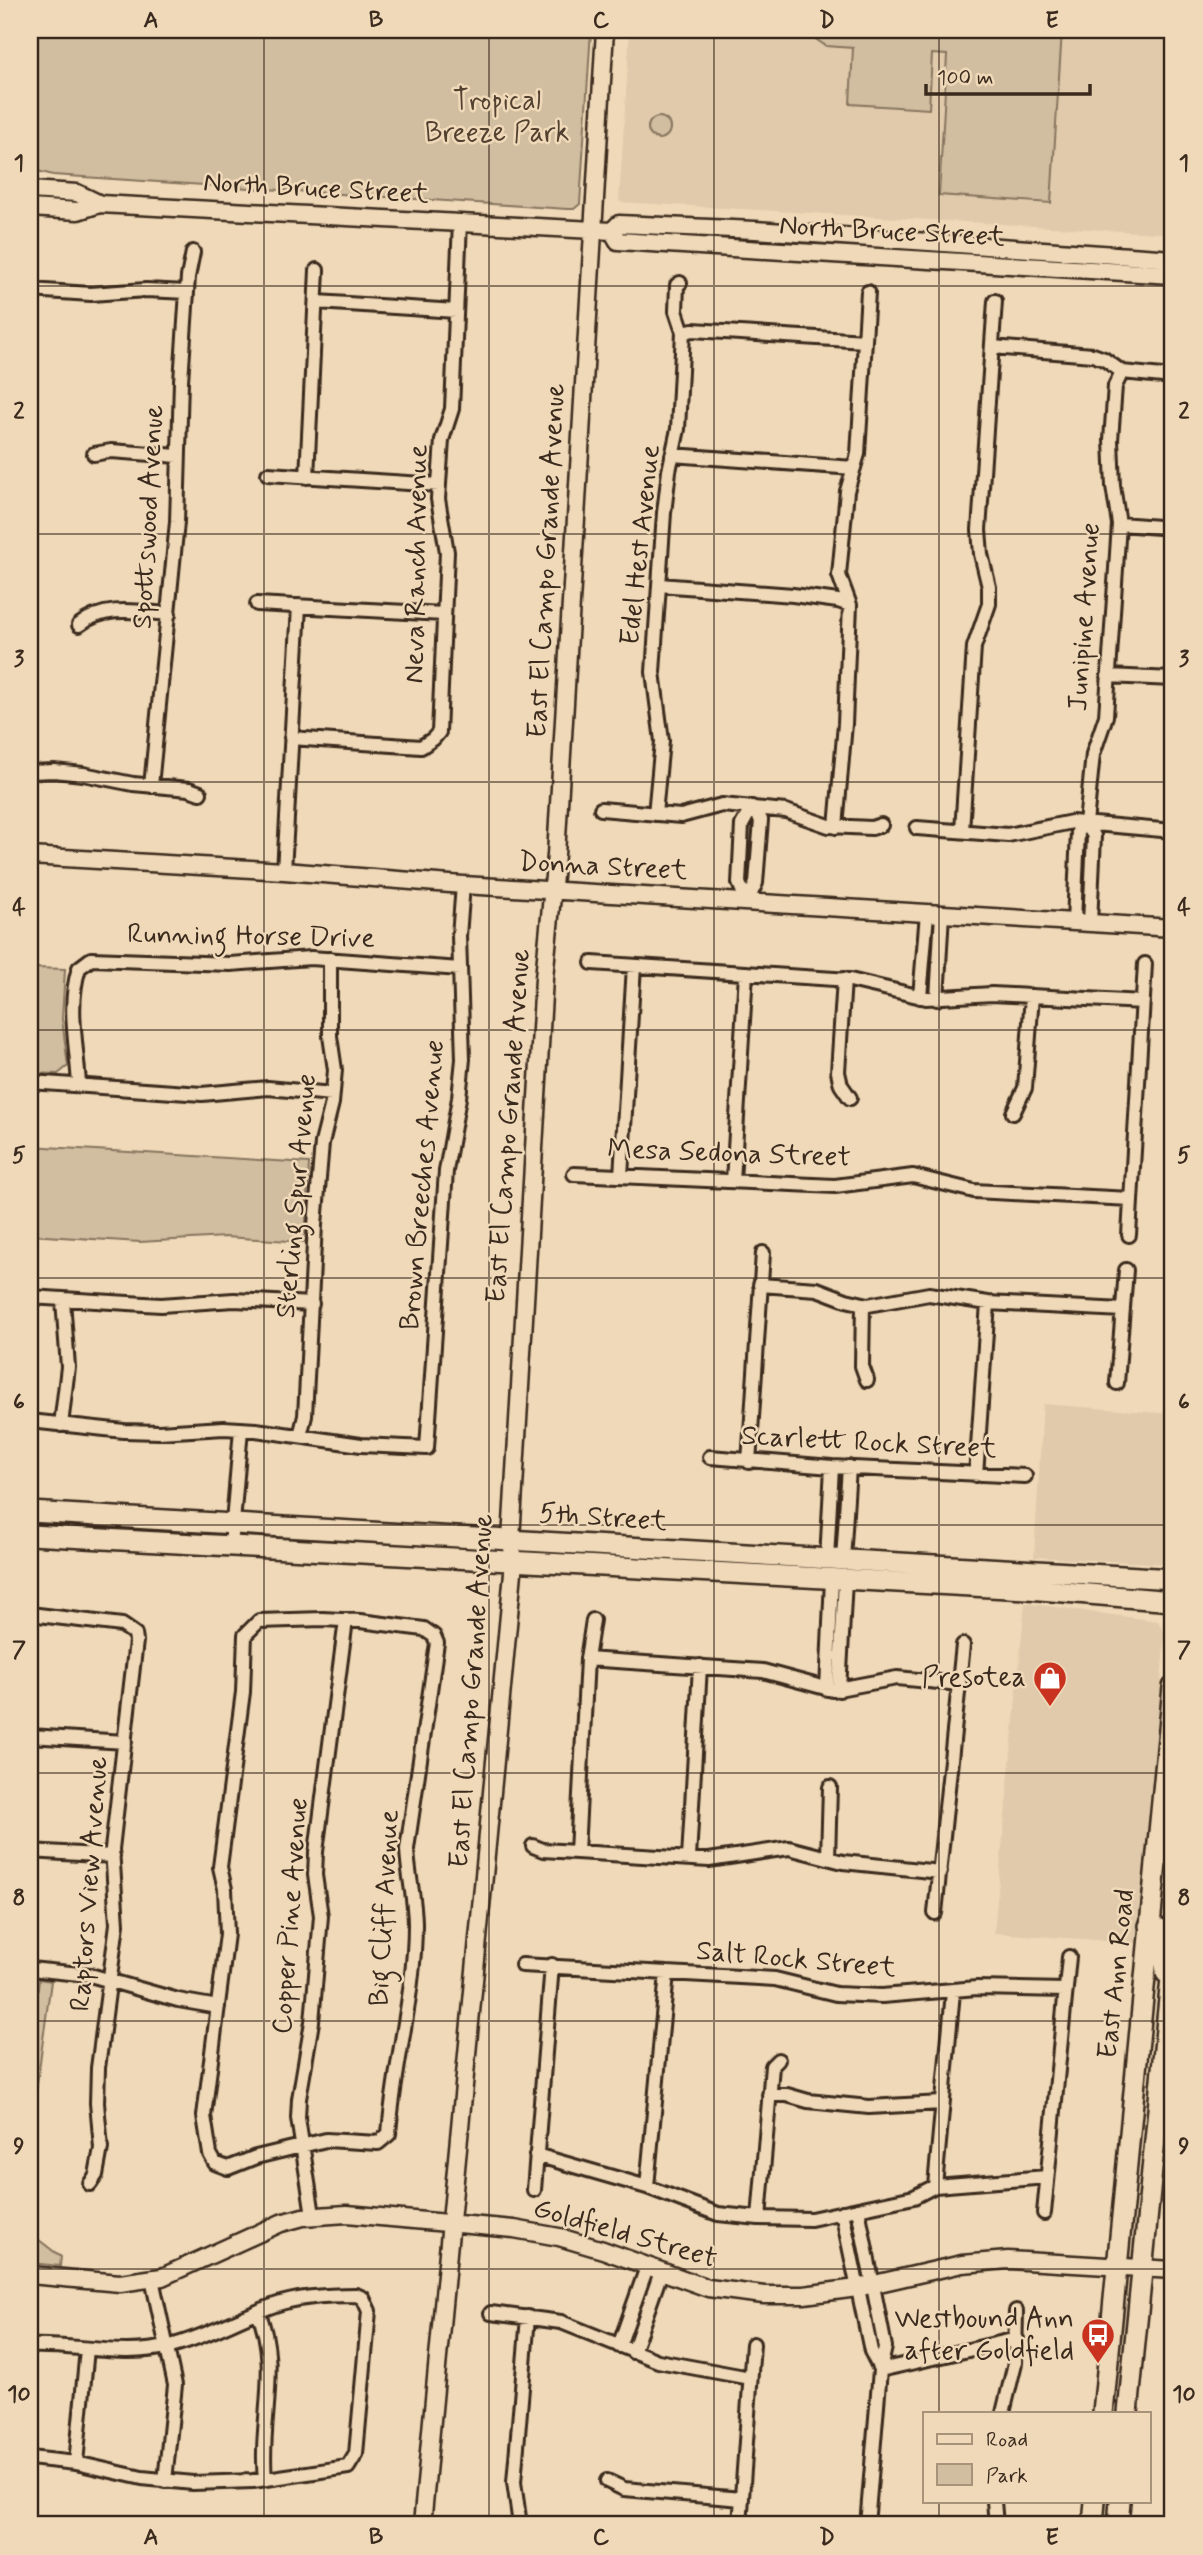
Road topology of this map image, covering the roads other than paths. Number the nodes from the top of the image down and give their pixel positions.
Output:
1 (605, 30) edge
2 (30, 190) edge
3 (100, 204) junction
4 (30, 208) edge
5 (460, 222) junction
6 (593, 229) junction
7 (612, 231) junction
8 (193, 252) dead end
9 (1173, 259) edge
10 (317, 270) dead end
11 (1173, 275) edge
12 (680, 283) dead end
13 (30, 290) edge
14 (187, 292) junction
15 (868, 292) dead end
16 (995, 301) dead end
17 (317, 302) junction
18 (456, 311) junction
19 (683, 332) junction
20 (865, 341) junction
21 (992, 346) junction
22 (1122, 372) junction
23 (1173, 377) edge
24 (94, 454) dead end
25 (672, 455) junction
26 (178, 456) junction
27 (854, 468) junction
28 (268, 474) dead end
29 (307, 477) junction
30 (439, 485) junction
31 (1119, 524) junction
32 (1173, 528) edge
33 (659, 585) junction
34 (257, 604) dead end
35 (850, 605) junction
36 (299, 606) junction
37 (169, 614) junction
38 (444, 614) junction
39 (79, 625) dead end
40 (1108, 676) junction
41 (1173, 679) edge
42 (291, 738) junction
43 (30, 772) edge
44 (151, 786) junction
45 (200, 793) dead end
46 (752, 807) junction
47 (601, 809) dead end
48 (655, 814) junction
49 (1086, 823) junction
50 (881, 825) dead end
51 (836, 827) junction
52 (917, 828) dead end
53 (962, 831) junction
54 (1173, 831) edge
55 (30, 856) edge
56 (284, 871) junction
57 (463, 885) junction
58 (552, 890) junction
59 (747, 902) junction
60 (934, 914) junction
61 (1082, 923) junction
62 (1173, 929) edge
63 (330, 959) junction
64 (592, 963) dead end
65 (1145, 964) dead end
66 (634, 966) junction
67 (460, 969) junction
68 (746, 973) junction
69 (844, 979) junction
70 (1032, 996) junction
71 (920, 997) junction
72 (937, 999) junction
73 (1143, 1002) junction
74 (30, 1082) edge
75 (79, 1085) junction
76 (332, 1094) junction
77 (850, 1098) dead end
78 (1013, 1113) dead end
79 (574, 1174) dead end
80 (621, 1176) junction
81 (733, 1181) junction
82 (1131, 1199) junction
83 (1129, 1235) dead end
84 (763, 1253) dead end
85 (1126, 1270) dead end
86 (760, 1285) junction
87 (30, 1297) edge
88 (63, 1300) junction
89 (988, 1303) junction
90 (312, 1304) junction
91 (863, 1304) junction
92 (1123, 1310) junction
93 (867, 1380) dead end
94 (1117, 1383) dead end
95 (30, 1421) edge
96 (61, 1425) junction
97 (241, 1429) junction
98 (300, 1436) junction
99 (710, 1457) dead end
100 (749, 1462) junction
101 (832, 1467) junction
102 (849, 1468) junction
103 (976, 1475) junction
104 (1025, 1476) dead end
105 (30, 1512) edge
106 (233, 1525) junction
107 (30, 1535) edge
108 (511, 1540) junction
109 (231, 1546) junction
110 (514, 1562) junction
111 (837, 1569) junction
112 (1173, 1579) edge
113 (1173, 1601) edge
114 (30, 1614) edge
115 (346, 1620) junction
116 (593, 1620) dead end
117 (962, 1645) dead end
118 (587, 1659) junction
119 (701, 1666) junction
120 (960, 1684) junction
121 (1173, 1687) edge
122 (833, 1689) junction
123 (30, 1736) edge
124 (125, 1742) junction
125 (831, 1787) dead end
126 (533, 1846) dead end
127 (30, 1851) edge
128 (577, 1852) junction
129 (113, 1856) junction
130 (689, 1858) junction
131 (828, 1858) junction
132 (940, 1872) junction
133 (935, 1913) dead end
134 (1149, 1926) junction
135 (1069, 1957) dead end
136 (1173, 1958) edge
137 (522, 1965) dead end
138 (552, 1965) junction
139 (30, 1969) edge
140 (667, 1973) junction
141 (111, 1980) junction
142 (1065, 1990) junction
143 (953, 1992) junction
144 (1169, 2002) junction
145 (218, 2007) junction
146 (778, 2060) dead end
147 (769, 2095) junction
148 (942, 2103) junction
149 (301, 2146) junction
150 (536, 2155) junction
151 (1047, 2177) junction
152 (90, 2184) dead end
153 (934, 2186) junction
154 (647, 2187) junction
155 (534, 2190) dead end
156 (858, 2209) junction
157 (842, 2212) junction
158 (1044, 2213) dead end
159 (313, 2216) junction
160 (760, 2218) junction
161 (450, 2224) junction
162 (1116, 2266) junction
163 (1143, 2268) junction
164 (654, 2269) junction
165 (1173, 2270) edge
166 (30, 2275) edge
167 (152, 2279) junction
168 (865, 2286) junction
169 (1016, 2311) dead end
170 (258, 2312) junction
171 (491, 2313) dead end
172 (528, 2317) junction
173 (1017, 2339) junction
174 (753, 2344) dead end
175 (30, 2346) edge
176 (619, 2346) junction
177 (167, 2347) junction
178 (87, 2349) junction
179 (633, 2351) junction
180 (880, 2370) junction
181 (750, 2378) junction
182 (1003, 2412) edge
183 (1103, 2412) edge
184 (1128, 2412) edge
185 (30, 2458) edge
186 (76, 2462) junction
187 (265, 2479) junction
188 (165, 2481) junction
189 (607, 2481) dead end
190 (742, 2499) junction
191 (994, 2502) edge
192 (1095, 2502) edge
193 (1120, 2502) edge
194 (422, 2525) edge
195 (520, 2525) edge
196 (740, 2525) edge
197 (867, 2525) edge
198 (996, 2525) edge
199 (1093, 2525) edge
200 (1118, 2525) edge

1 - 6 street, East El Campo Grande Avenue
2 - 3 street, North Bruce Street
3 - 4 street, North Bruce Street
3 - 5 street, North Bruce Street
5 - 6 street, North Bruce Street
5 - 18 street, Neva Ranch Avenue
6 - 7 street, North Bruce Street
6 - 58 street, East El Campo Grande Avenue
7 - 9 street, North Bruce Street
7 - 11 street, North Bruce Street
8 - 14 street, Spottswood Avenue
10 - 17 street
12 - 19 street, Edel Hest Avenue
13 - 14 street
14 - 26 street, Spottswood Avenue
15 - 20 street
16 - 21 street
17 - 18 street
17 - 29 street
18 - 30 street, Neva Ranch Avenue
19 - 20 street
19 - 25 street, Edel Hest Avenue
20 - 27 street
21 - 22 street
21 - 53 street
22 - 23 street
22 - 31 street, Junipine Avenue
24 - 26 street
25 - 27 street
25 - 33 street, Edel Hest Avenue
26 - 37 street, Spottswood Avenue
27 - 35 street
28 - 29 street
29 - 30 street
30 - 38 street, Neva Ranch Avenue
31 - 32 street
31 - 40 street, Junipine Avenue
33 - 35 street
33 - 48 street, Edel Hest Avenue
34 - 36 street
35 - 51 street
36 - 38 street
36 - 42 street
37 - 39 street
37 - 44 street, Spottswood Avenue
38 - 42 street, Neva Ranch Avenue
40 - 41 street
40 - 49 street, Junipine Avenue
42 - 56 street
43 - 44 street
44 - 45 street
46 - 48 street
46 - 51 street
46 - 59 street
46 - 59 street
47 - 48 street
49 - 53 street
49 - 54 street
49 - 61 street, Junipine Avenue
50 - 51 street
52 - 53 street
55 - 56 street, Donna Street
56 - 57 street, Donna Street
57 - 58 street, Donna Street
57 - 67 street, Brown Breeches Avenue
58 - 59 street, Donna Street
58 - 108 street, East El Campo Grande Avenue
59 - 60 street, Donna Street
60 - 61 street, Donna Street
60 - 71 street
60 - 72 street
61 - 62 street, Donna Street
63 - 67 street, Running Horse Drive
63 - 75 street, Running Horse Drive
63 - 76 street, Sterling Spur Avenue
64 - 66 street
65 - 73 street
66 - 68 street
66 - 80 street
67 - 98 street, Brown Breeches Avenue
68 - 69 street
68 - 81 street
69 - 71 street
69 - 77 street
70 - 72 street
70 - 73 street
70 - 78 street
71 - 72 street
73 - 82 street
74 - 75 street
75 - 76 street
76 - 90 street, Sterling Spur Avenue
79 - 80 street, Mesa Sedona Street
80 - 81 street, Mesa Sedona Street
81 - 82 street, Mesa Sedona Street
82 - 83 street
84 - 86 street
85 - 92 street
86 - 91 street
86 - 100 street
87 - 88 street
88 - 90 street
88 - 96 street
89 - 91 street
89 - 92 street
89 - 103 street
90 - 98 street, Sterling Spur Avenue
91 - 93 street
92 - 94 street
95 - 96 street
96 - 97 street
97 - 98 street
97 - 106 street
99 - 100 street, Scarlett Rock Street
100 - 101 street, Scarlett Rock Street
101 - 102 street, Scarlett Rock Street
101 - 111 street
102 - 103 street, Scarlett Rock Street
102 - 111 street
103 - 104 street, Scarlett Rock Street
105 - 106 main road, 5th Street
106 - 108 main road, 5th Street
106 - 109 street
107 - 109 main road, 5th Street
108 - 110 street, East El Campo Grande Avenue
108 - 111 main road, 5th Street
109 - 110 main road, 5th Street
110 - 111 main road, 5th Street
110 - 161 street, East El Campo Grande Avenue
111 - 112 main road, 5th Street
111 - 113 main road, 5th Street
111 - 122 street
114 - 124 street, Raptors View Avenue
115 - 145 street
115 - 149 street, Copper Pine Avenue
115 - 149 street, Big Cliff Avenue
116 - 118 street
117 - 120 street
118 - 119 street
118 - 128 street
119 - 122 street
119 - 130 street
120 - 122 street
120 - 132 street
121 - 134 main road, East Ann Road
123 - 124 street
124 - 129 street, Raptors View Avenue
125 - 131 street
126 - 128 street
127 - 129 street
128 - 130 street
129 - 141 street, Raptors View Avenue
130 - 131 street
131 - 132 street
132 - 133 street
134 - 144 main road
134 - 162 main road, East Ann Road
135 - 142 street
136 - 144 main road, East Ann Road
137 - 138 street, Salt Rock Street
138 - 140 street, Salt Rock Street
138 - 150 street
139 - 141 street
140 - 143 street, Salt Rock Street
140 - 154 street
141 - 145 street
141 - 152 street, Raptors View Avenue
142 - 143 street, Salt Rock Street
142 - 151 street
143 - 148 street
144 - 163 main road, East Ann Road
145 - 149 street
146 - 147 street
147 - 148 street
147 - 160 street
148 - 153 street
149 - 159 street, Copper Pine Avenue
150 - 154 street
150 - 155 street
151 - 153 street
151 - 158 street
153 - 156 street
154 - 160 street
156 - 157 street
156 - 168 street
157 - 160 street
157 - 168 street
159 - 161 street, Goldfield Street
159 - 167 street, Goldfield Street
161 - 164 street, Goldfield Street
161 - 194 street, East El Campo Grande Avenue
162 - 163 street, Goldfield Street
162 - 168 street, Goldfield Street
162 - 183 main road, East Ann Road
163 - 165 street, Goldfield Street
163 - 184 main road, East Ann Road
164 - 168 street, Goldfield Street
164 - 176 street
164 - 179 street
166 - 167 street, Goldfield Street
167 - 177 street
168 - 180 street
169 - 173 street
170 - 177 street
170 - 187 street
170 - 187 street
171 - 172 street
172 - 176 street
172 - 195 street
173 - 180 street
173 - 182 street
174 - 181 street
175 - 178 street
176 - 179 street
177 - 178 street
177 - 188 street
178 - 186 street
179 - 181 street
180 - 197 street
181 - 190 street
185 - 186 street
186 - 188 street
187 - 188 street
189 - 190 street
190 - 196 street
191 - 198 street
192 - 199 main road
193 - 200 main road

